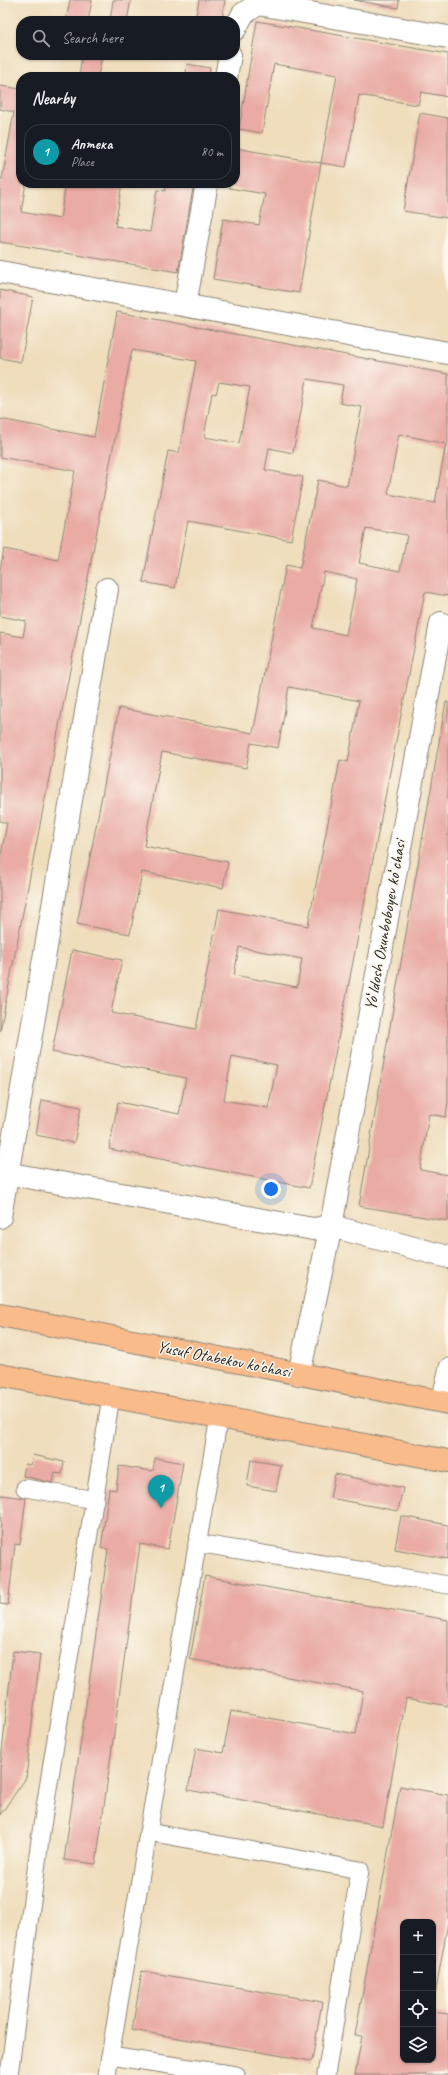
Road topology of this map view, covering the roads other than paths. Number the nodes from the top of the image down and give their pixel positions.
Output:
1 (240, 20) edge
2 (448, 37) edge
3 (229, 60) edge
4 (227, 72) edge
5 (206, 188) edge
6 (0, 272) edge
7 (184, 305) junction
8 (448, 353) edge
9 (107, 589) dead end
10 (441, 624) dead end
11 (3, 1172) edge
12 (0, 1217) edge
13 (331, 1226) junction
14 (448, 1256) edge
15 (0, 1315) edge
16 (448, 1367) edge
17 (299, 1374) junction
18 (0, 1375) edge
19 (111, 1397) junction
20 (444, 1403) edge
21 (219, 1417) junction
22 (448, 1461) edge
23 (25, 1488) dead end
24 (95, 1500) junction
25 (197, 1543) junction
26 (448, 1585) edge
27 (148, 1832) junction
28 (110, 2056) junction
29 (9, 2075) edge
30 (107, 2075) edge
31 (236, 2075) edge
32 (326, 2075) edge

1 - 2 street
3 - 4 street
5 - 7 street
6 - 7 street
7 - 8 street
9 - 11 street
10 - 13 street, Yoʻldosh Oxunboboyev koʻchasi
11 - 12 street
11 - 13 street
13 - 14 street
13 - 17 street, Yoʻldosh Oxunboboyev koʻchasi
15 - 17 main road, Yusuf Otabekov ko'chasi
16 - 20 lane
17 - 20 main road, Yusuf Otabekov ko'chasi
18 - 19 main road
19 - 21 main road
19 - 24 lane
21 - 22 main road
21 - 25 lane
23 - 24 lane
24 - 29 lane
25 - 26 lane
25 - 27 lane
27 - 28 lane
27 - 32 lane
28 - 30 lane
28 - 31 lane

